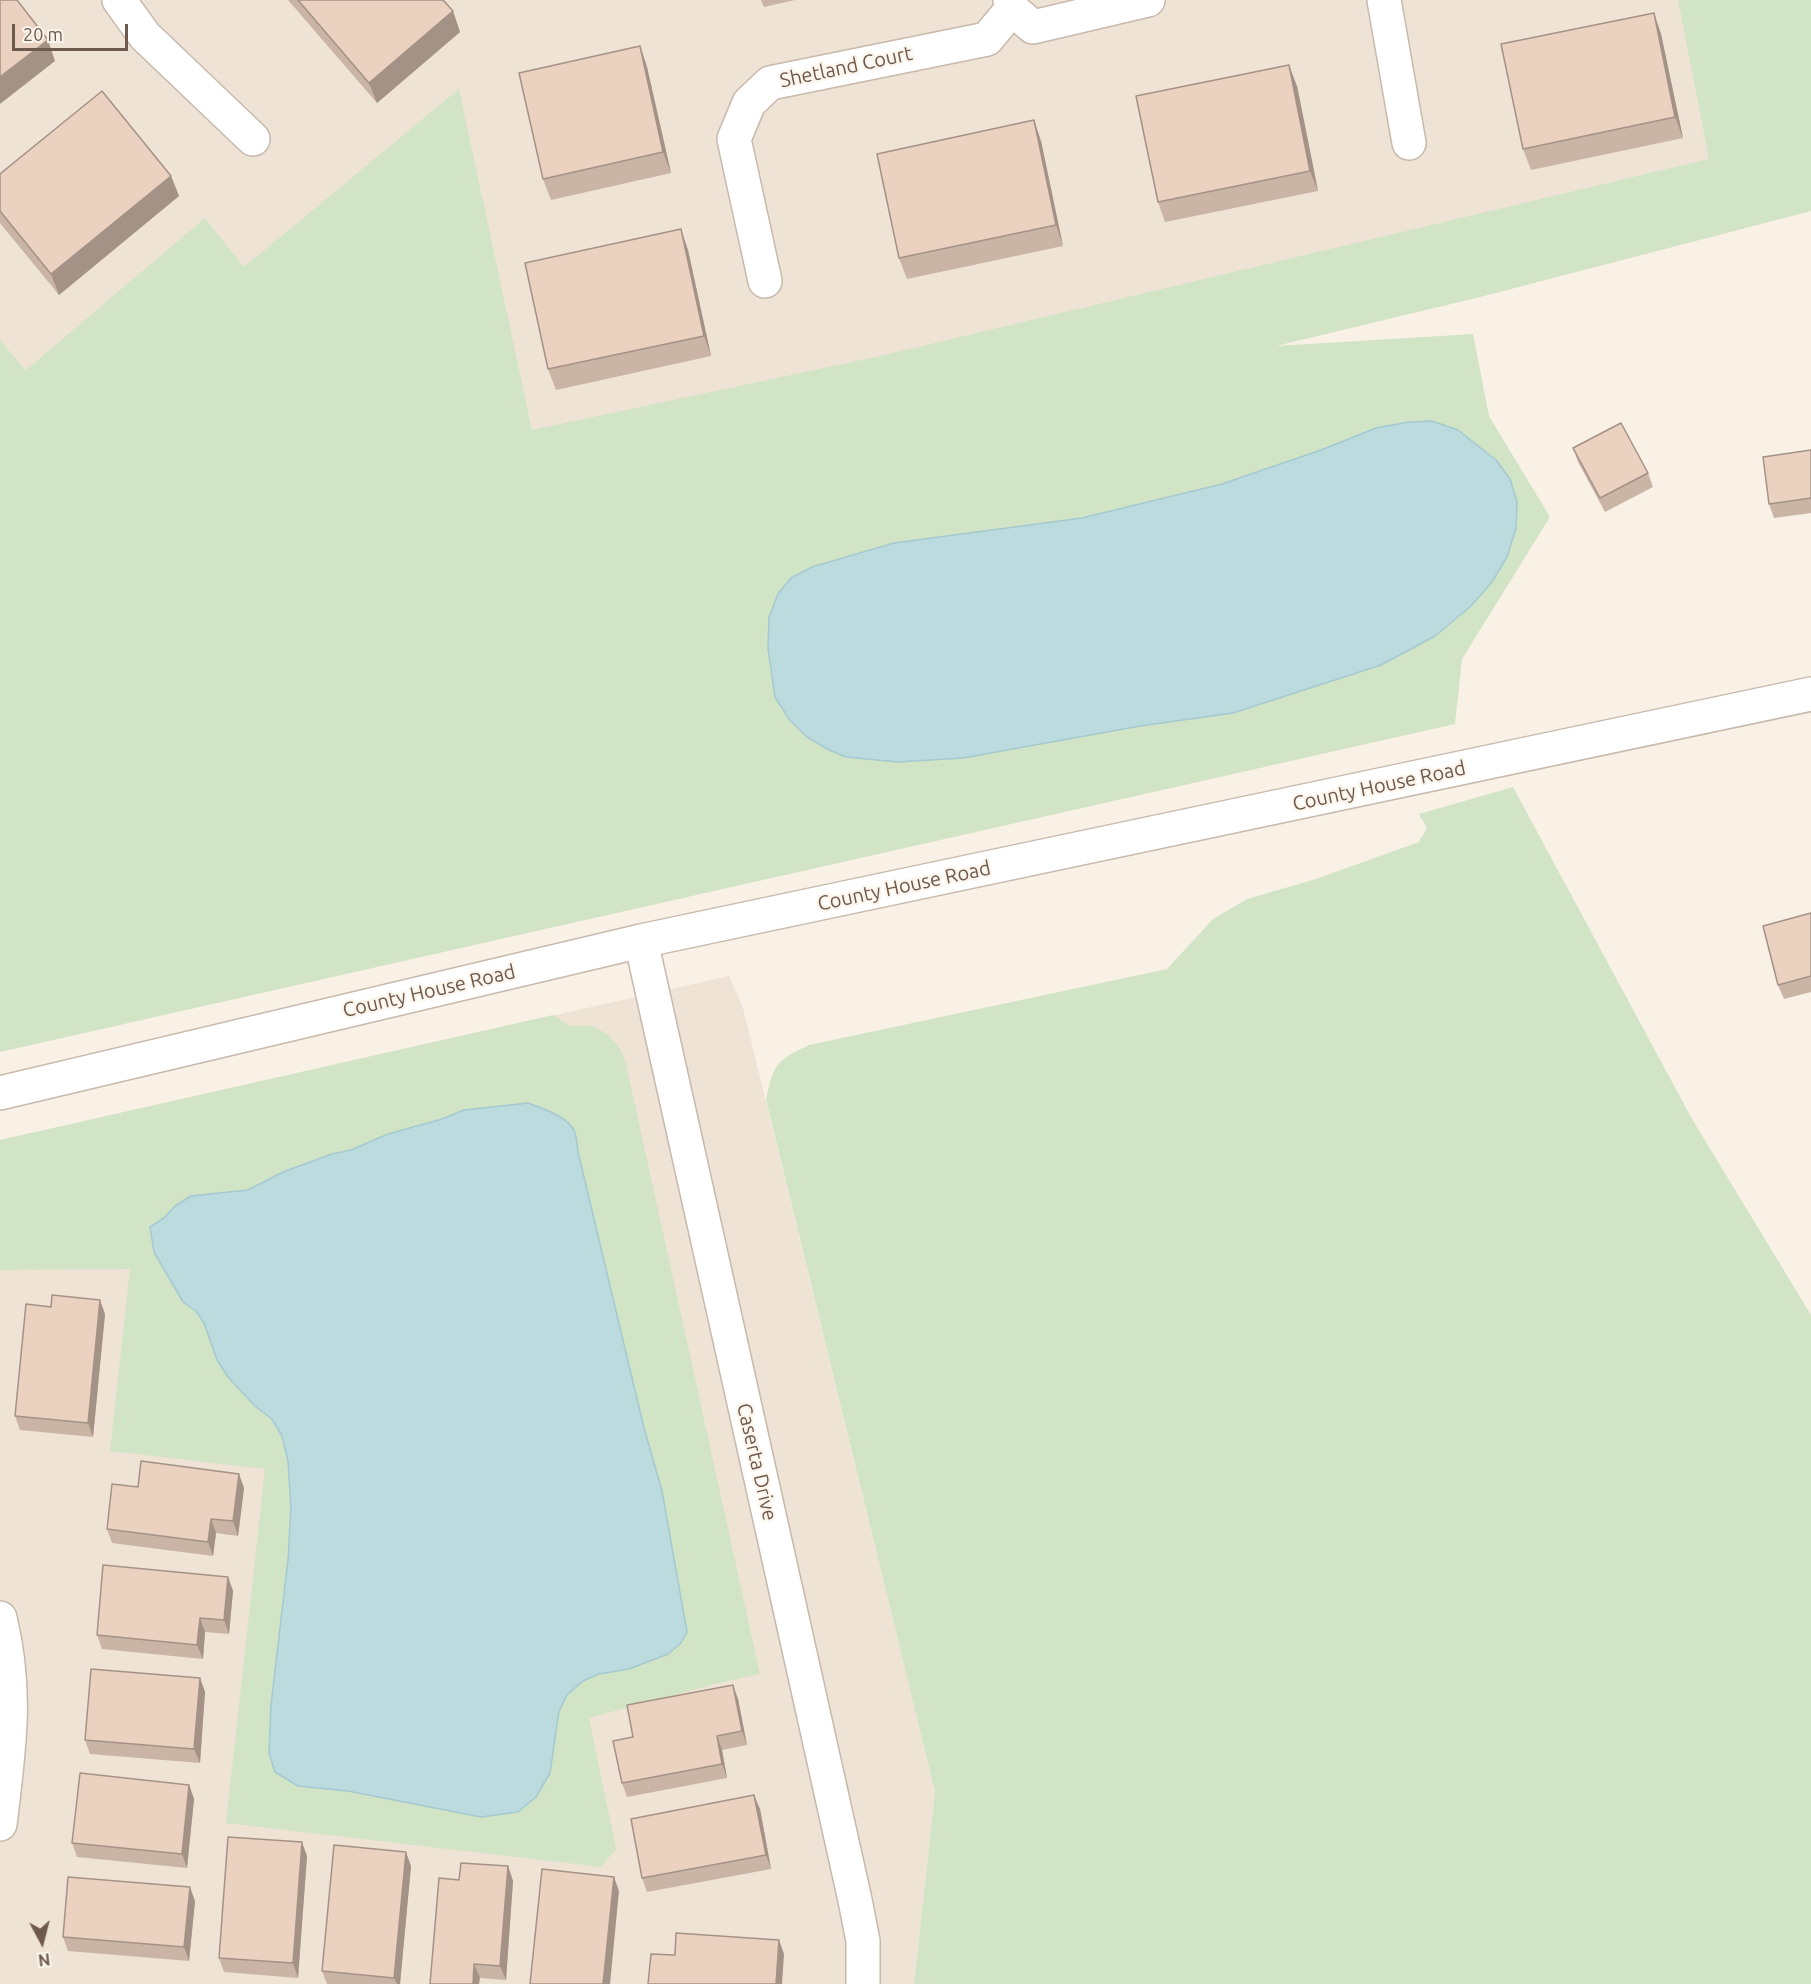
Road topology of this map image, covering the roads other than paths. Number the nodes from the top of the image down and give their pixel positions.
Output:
1 (119, 0) edge
2 (1148, 0) edge
3 (1384, 0) edge
4 (1011, 5) edge
5 (253, 139) dead end
6 (1409, 143) dead end
7 (765, 280) dead end
8 (1811, 694) edge
9 (640, 941) junction
10 (0, 1093) edge
11 (0, 1618) edge
12 (0, 1824) edge
13 (863, 1984) edge

1 - 5 street
2 - 4 street, Shetland Court
3 - 6 street
4 - 7 street, Shetland Court
8 - 9 street, County House Road
9 - 10 street, County House Road
9 - 13 street, Caserta Drive
11 - 12 street

